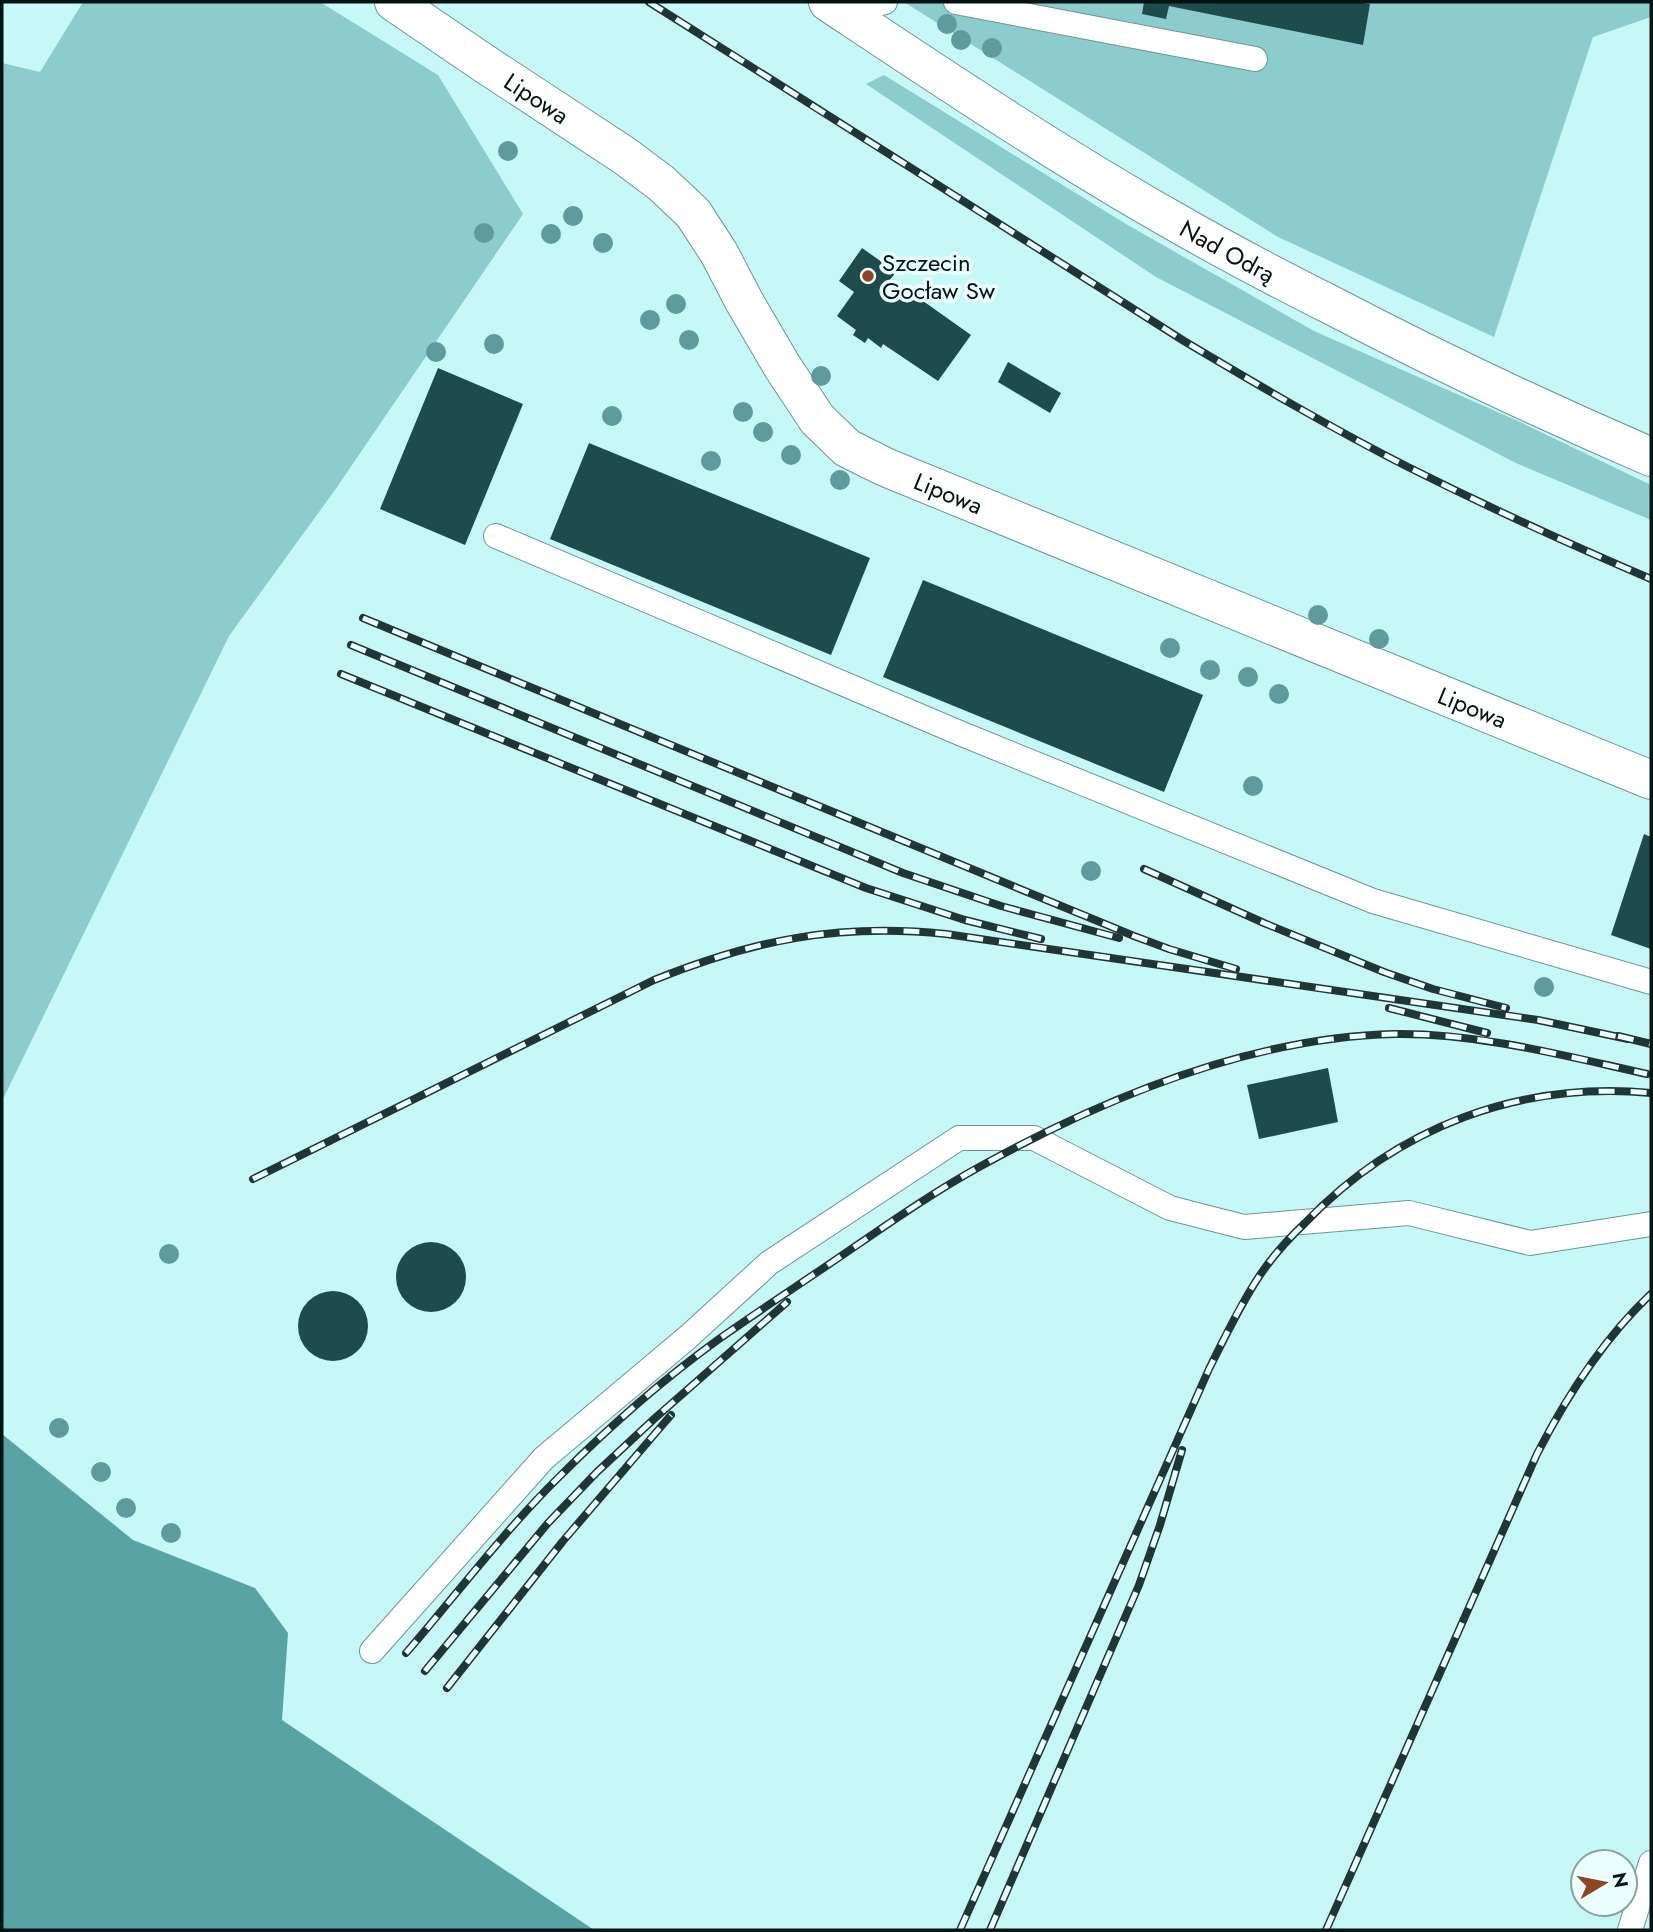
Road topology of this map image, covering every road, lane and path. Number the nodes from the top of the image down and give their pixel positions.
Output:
1 (394, 2) edge
2 (886, 2) edge
3 (956, 2) edge
4 (836, 7) edge
5 (1255, 59) dead end
6 (1651, 457) edge
7 (496, 536) dead end
8 (1651, 780) edge
9 (1651, 982) edge
10 (1651, 1224) edge
11 (372, 1651) dead end
12 (1651, 1863) edge
13 (1630, 1930) edge

1 - 8 street, Lipowa
2 - 4 lane
3 - 5 lane
4 - 6 street, Nad Odrą
7 - 9 lane
10 - 11 lane
12 - 13 lane

